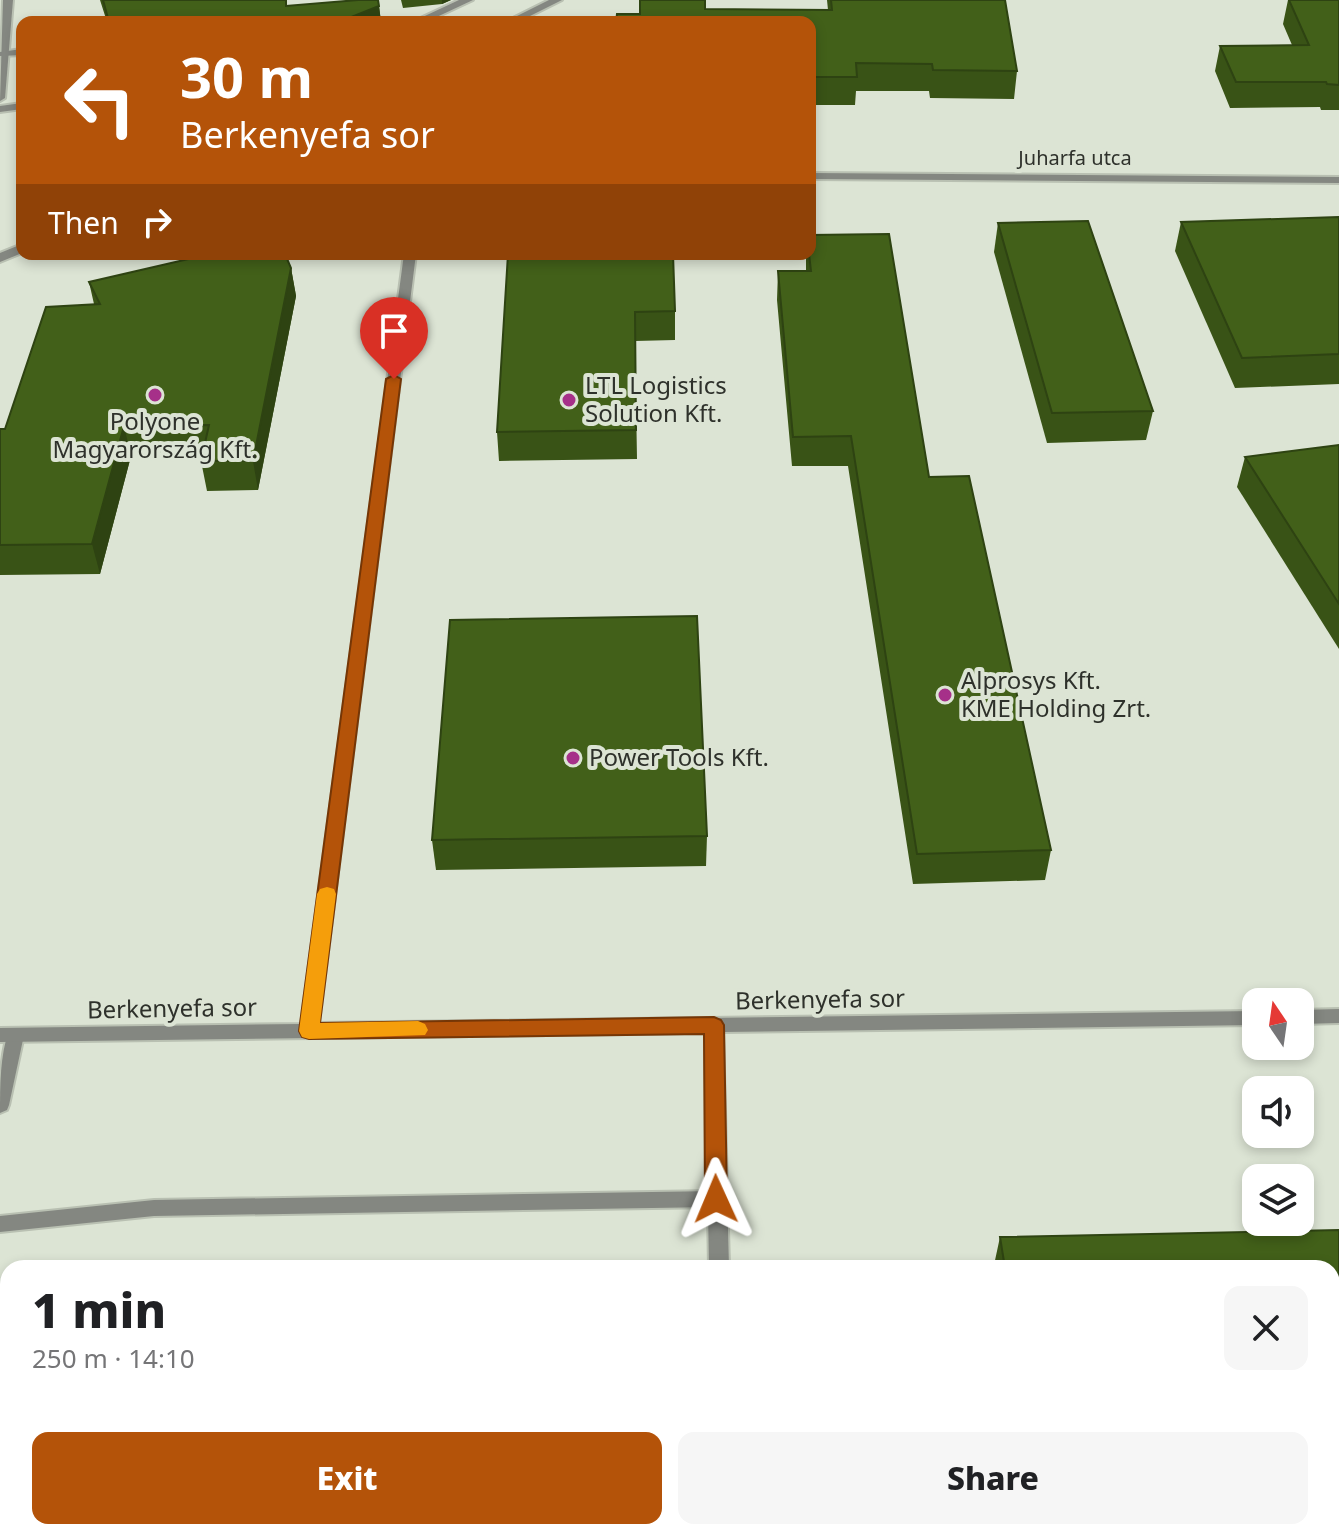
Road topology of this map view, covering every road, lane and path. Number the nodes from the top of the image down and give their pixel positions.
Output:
1 (8, 0) edge
2 (468, 0) edge
3 (556, 0) edge
4 (431, 16) edge
5 (523, 16) edge
6 (2, 46) edge
7 (0, 98) edge
8 (816, 176) edge
9 (1339, 180) edge
10 (409, 260) edge
11 (1339, 1016) edge
12 (1314, 1017) edge
13 (1242, 1018) edge
14 (714, 1025) junction
15 (309, 1031) junction
16 (8, 1035) edge
17 (0, 1105) edge
18 (716, 1199) junction
19 (0, 1224) edge
20 (719, 1260) edge

1 - 6 street
2 - 4 street
3 - 5 street
6 - 7 street
8 - 9 street, Juharfa utca
10 - 15 street
11 - 12 street
13 - 14 street, Berkenyefa sor
14 - 15 street, Berkenyefa sor
14 - 18 street
15 - 16 street, Berkenyefa sor
16 - 17 street
18 - 19 street
18 - 20 street

